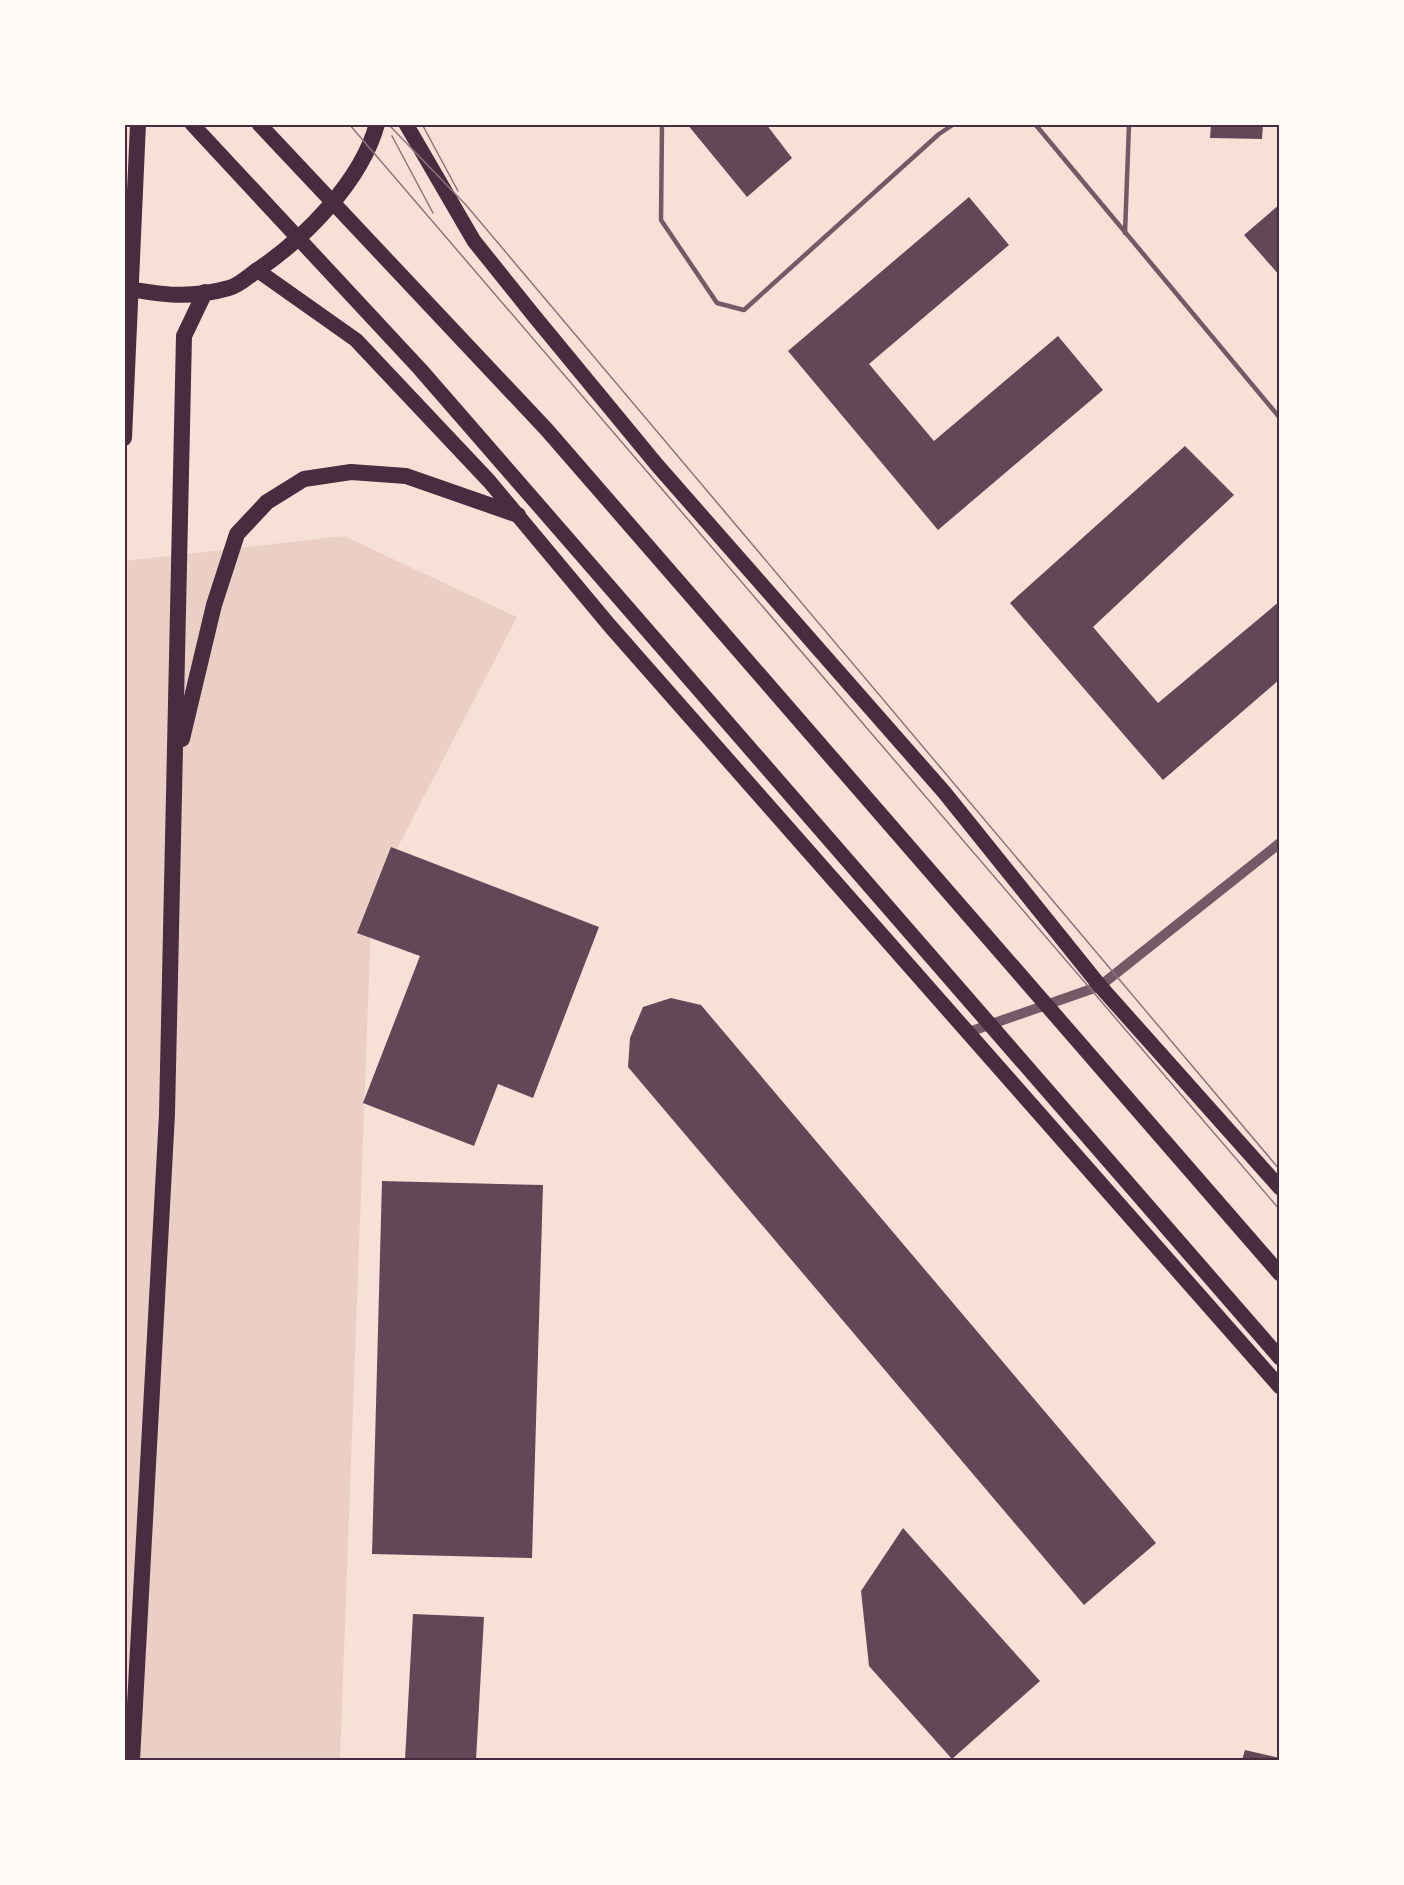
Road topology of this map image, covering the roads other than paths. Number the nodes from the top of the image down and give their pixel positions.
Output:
1 (138, 124) edge
2 (192, 124) edge
3 (259, 124) edge
4 (377, 124) edge
5 (406, 124) edge
6 (662, 124) edge
7 (954, 124) edge
8 (1035, 124) edge
9 (1129, 124) edge
10 (1125, 233) junction
11 (257, 270) junction
12 (124, 288) edge
13 (205, 292) junction
14 (1280, 418) edge
15 (124, 438) edge
16 (518, 515) junction
17 (175, 772) junction
18 (1280, 843) edge
19 (1100, 986) junction
20 (966, 1033) junction
21 (1280, 1188) edge
22 (1280, 1274) edge
23 (1280, 1358) edge
24 (1280, 1387) edge
25 (132, 1761) edge

1 - 15 highway
2 - 23 main road
3 - 22 main road
4 - 11 highway
5 - 19 main road
6 - 7 lane
8 - 10 lane
9 - 10 lane
10 - 14 lane
11 - 13 highway
11 - 16 main road
12 - 13 highway
13 - 17 highway
16 - 17 highway
16 - 20 main road
17 - 25 highway
18 - 19 street
19 - 20 street
19 - 21 main road
20 - 24 main road

